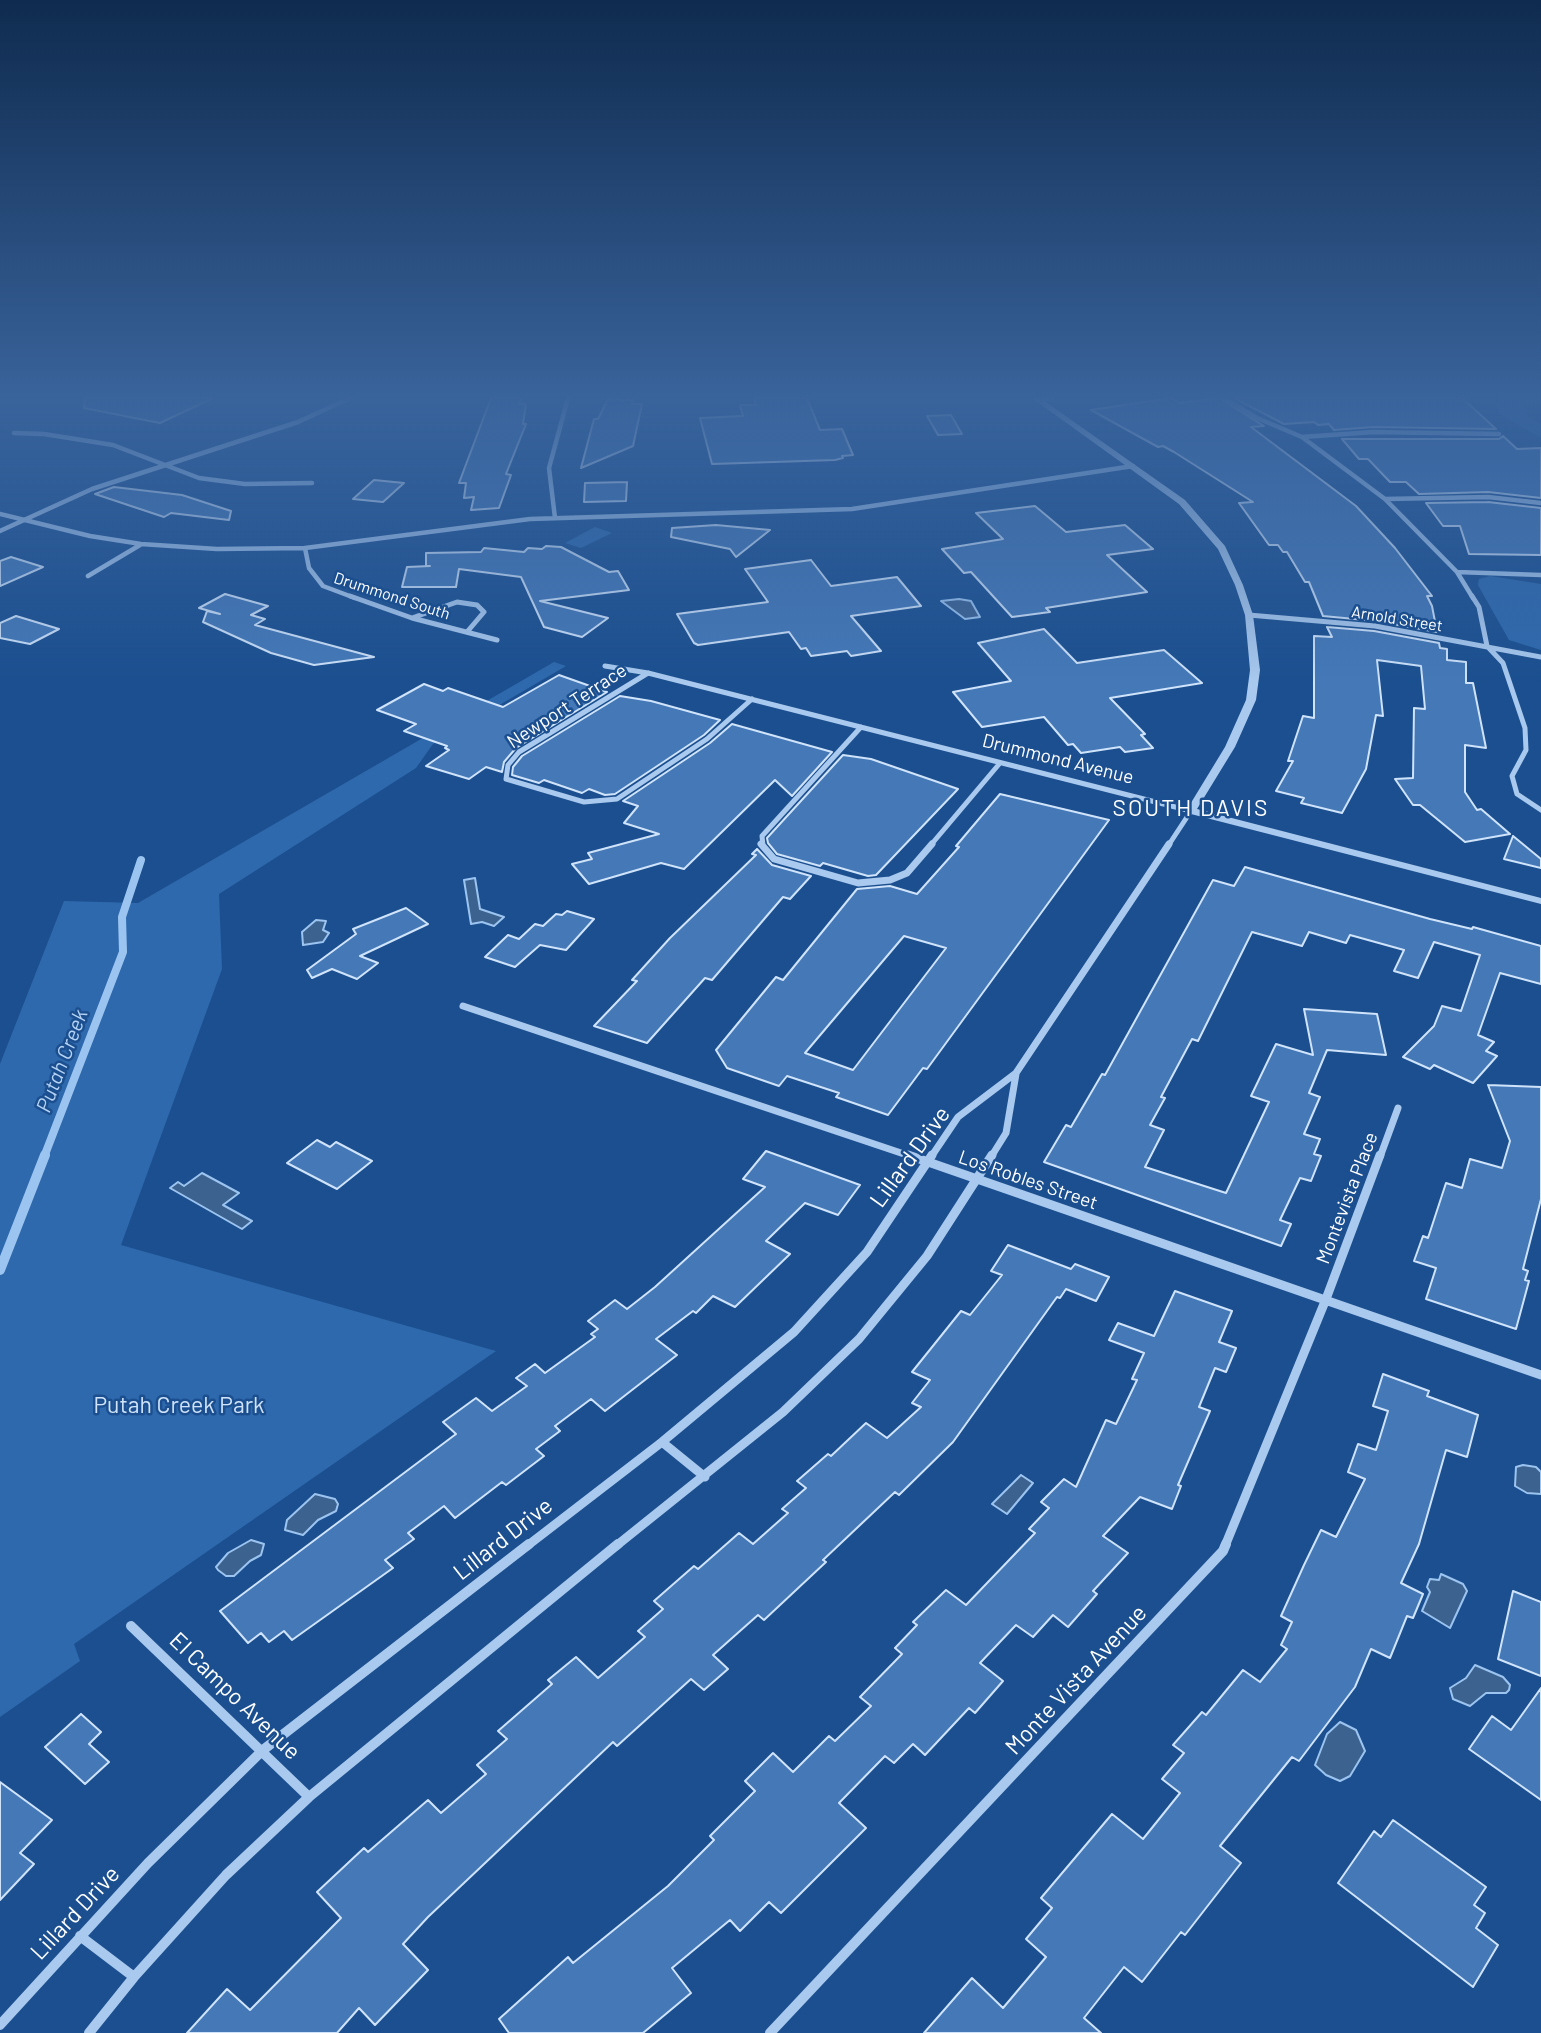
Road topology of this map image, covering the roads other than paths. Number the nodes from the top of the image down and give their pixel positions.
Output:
1 (84, 493) edge
2 (552, 493) edge
3 (957, 493) edge
4 (1170, 493) edge
5 (1377, 493) edge
6 (1385, 499) junction
7 (1541, 503) edge
8 (0, 514) edge
9 (555, 518) junction
10 (24, 520) junction
11 (0, 531) edge
12 (141, 544) junction
13 (306, 548) junction
14 (1457, 572) junction
15 (1541, 575) edge
16 (88, 576) dead end
17 (1249, 615) junction
18 (412, 618) junction
19 (467, 632) junction
20 (497, 640) dead end
21 (1487, 646) junction
22 (1541, 657) edge
23 (605, 666) dead end
24 (648, 673) junction
25 (752, 699) junction
26 (861, 727) junction
27 (1000, 762) junction
28 (1541, 810) edge
29 (1191, 811) junction
30 (1541, 901) edge
31 (463, 1006) dead end
32 (1016, 1073) junction
33 (1398, 1108) dead end
34 (928, 1162) junction
35 (977, 1178) junction
36 (1326, 1299) junction
37 (1541, 1375) edge
38 (662, 1442) junction
39 (705, 1477) junction
40 (131, 1626) dead end
41 (263, 1750) junction
42 (309, 1797) junction
43 (80, 1936) junction
44 (134, 1977) junction
45 (0, 2025) edge
46 (89, 2033) edge
47 (770, 2033) edge

1 - 10 street
2 - 9 street
3 - 9 street
4 - 17 street, Lillard Drive
5 - 6 street
6 - 7 street
6 - 14 street
8 - 10 street
9 - 13 street
10 - 11 street
10 - 12 street
12 - 13 street
12 - 16 street
13 - 18 street, Drummond South
14 - 15 street
14 - 21 street
17 - 21 street, Arnold Street
17 - 29 street, Lillard Drive
18 - 19 street, Drummond South
18 - 19 street
19 - 20 street, Drummond South
21 - 22 street, Arnold Street
21 - 28 street
23 - 24 street, Drummond Avenue
24 - 25 street, Drummond Avenue
24 - 25 street, Newport Terrace
25 - 26 street, Drummond Avenue
26 - 27 street, Drummond Avenue
26 - 27 street
27 - 29 street, Drummond Avenue
29 - 30 street, Drummond Avenue
29 - 32 street, Lillard Drive
31 - 34 street, Los Robles Street
32 - 34 street, Lillard Drive
32 - 35 street, Lillard Drive
33 - 36 street, Montevista Place
34 - 35 street, Los Robles Street
34 - 38 street, Lillard Drive
35 - 36 street, Los Robles Street
35 - 39 street, Lillard Drive
36 - 37 street, Los Robles Street
36 - 47 street, Monte Vista Avenue
38 - 39 street
38 - 41 street, Lillard Drive
39 - 42 street, Lillard Drive
40 - 41 street, El Campo Avenue
41 - 42 street, El Campo Avenue
41 - 43 street, Lillard Drive
42 - 44 street, Lillard Drive
43 - 44 street
43 - 45 street, Lillard Drive
44 - 46 street, Lillard Drive

